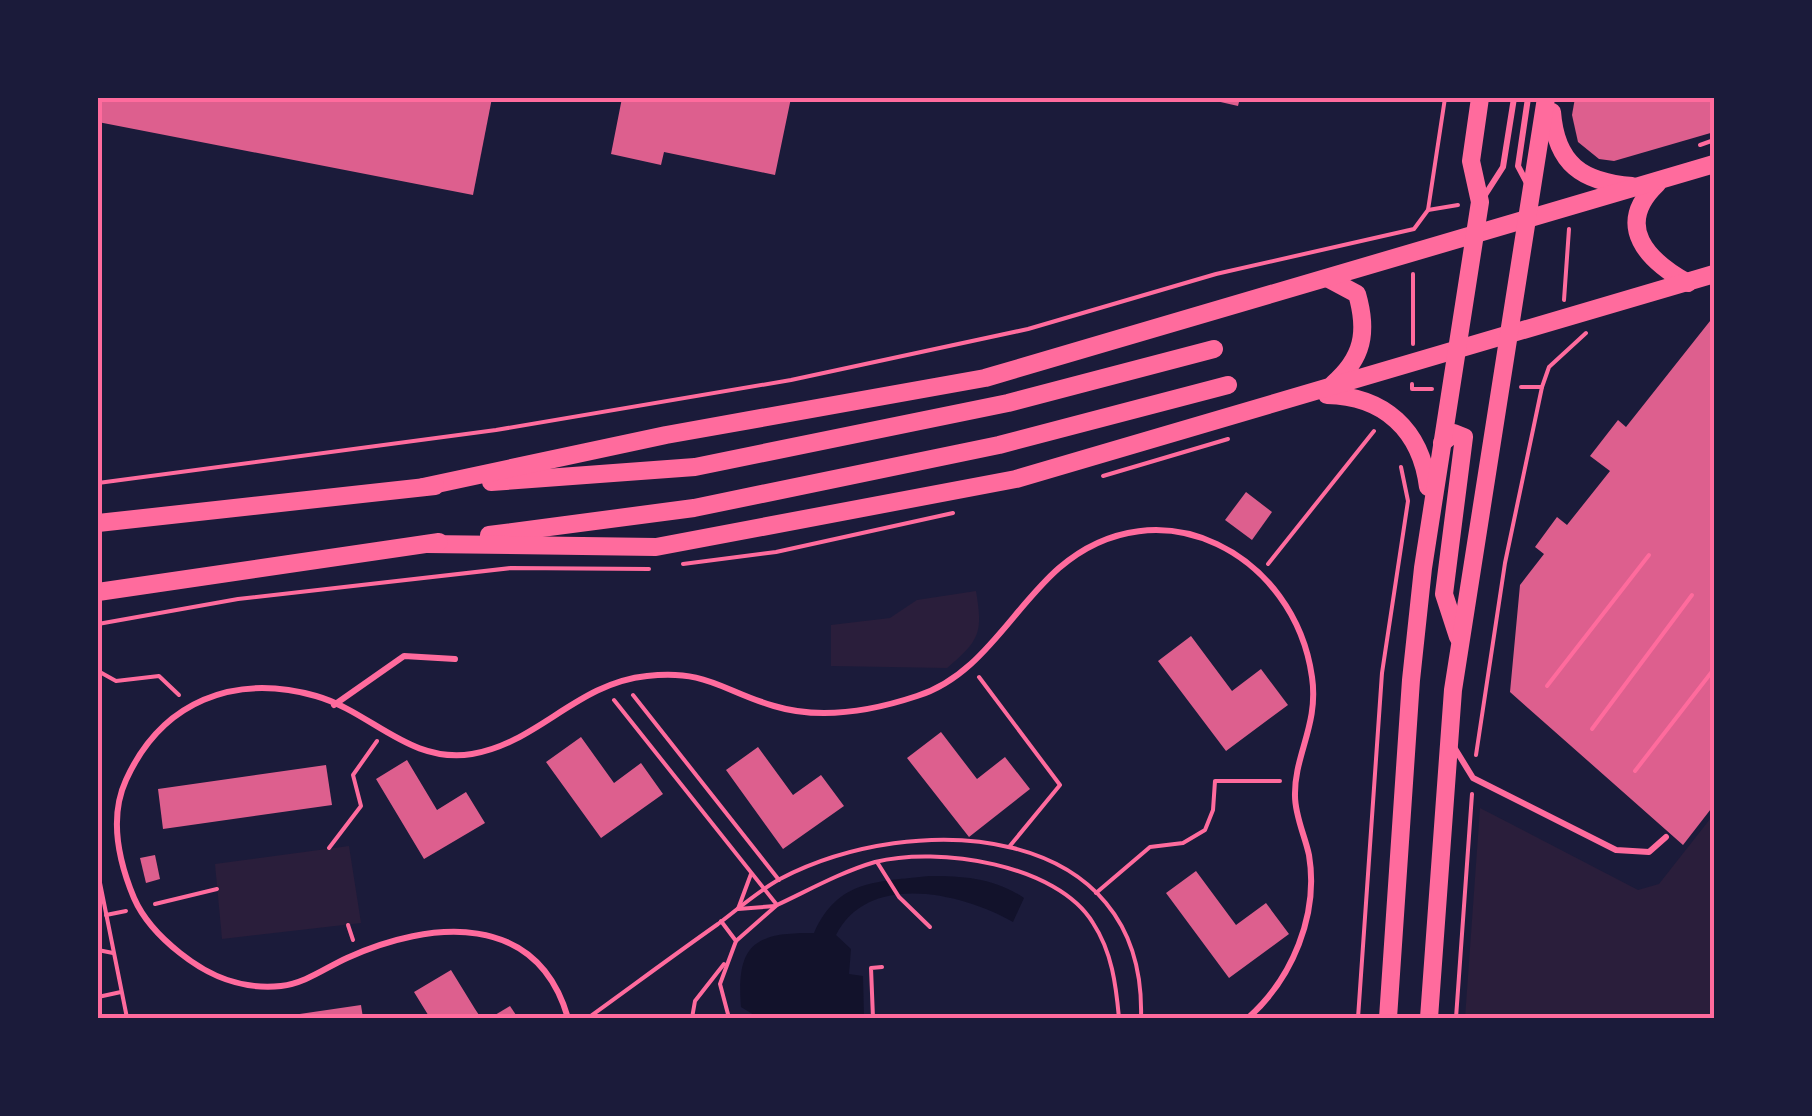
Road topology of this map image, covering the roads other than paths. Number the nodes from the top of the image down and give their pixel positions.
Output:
1 (1480, 98) edge
2 (1514, 98) edge
3 (1528, 98) edge
4 (1548, 98) edge
5 (1714, 164) edge
6 (1658, 184) junction
7 (1532, 193) junction
8 (1480, 202) junction
9 (1528, 222) junction
10 (1474, 237) junction
11 (1714, 274) edge
12 (1329, 279) junction
13 (1688, 283) junction
14 (1510, 337) junction
15 (1214, 349) dead end
16 (1456, 351) junction
17 (1228, 384) dead end
18 (1329, 388) junction
19 (1306, 395) junction
20 (1442, 443) junction
21 (423, 487) junction
22 (1430, 510) junction
23 (98, 523) edge
24 (428, 544) junction
25 (100, 589) edge
26 (1460, 642) junction
27 (456, 658) dead end
28 (334, 705) junction
29 (1450, 740) junction
30 (1666, 837) dead end
31 (568, 1018) edge
32 (1248, 1018) edge
33 (1388, 1018) edge
34 (1429, 1018) edge

1 - 8 street
2 - 8 lane
3 - 7 lane
4 - 6 street
4 - 7 street
5 - 6 street
6 - 9 street
6 - 13 street
7 - 9 street
8 - 10 street
9 - 10 street
9 - 14 street
10 - 12 street
10 - 16 street
11 - 13 street
12 - 18 street
12 - 21 street
13 - 14 street
14 - 16 street
14 - 26 street
15 - 21 street
16 - 18 street
16 - 20 street
17 - 24 street
18 - 19 street
19 - 22 street
19 - 24 street
20 - 22 street
20 - 26 street
21 - 23 street
22 - 33 street
24 - 25 street
26 - 29 street
27 - 28 lane
28 - 31 lane
28 - 32 lane
29 - 30 lane
29 - 34 street

